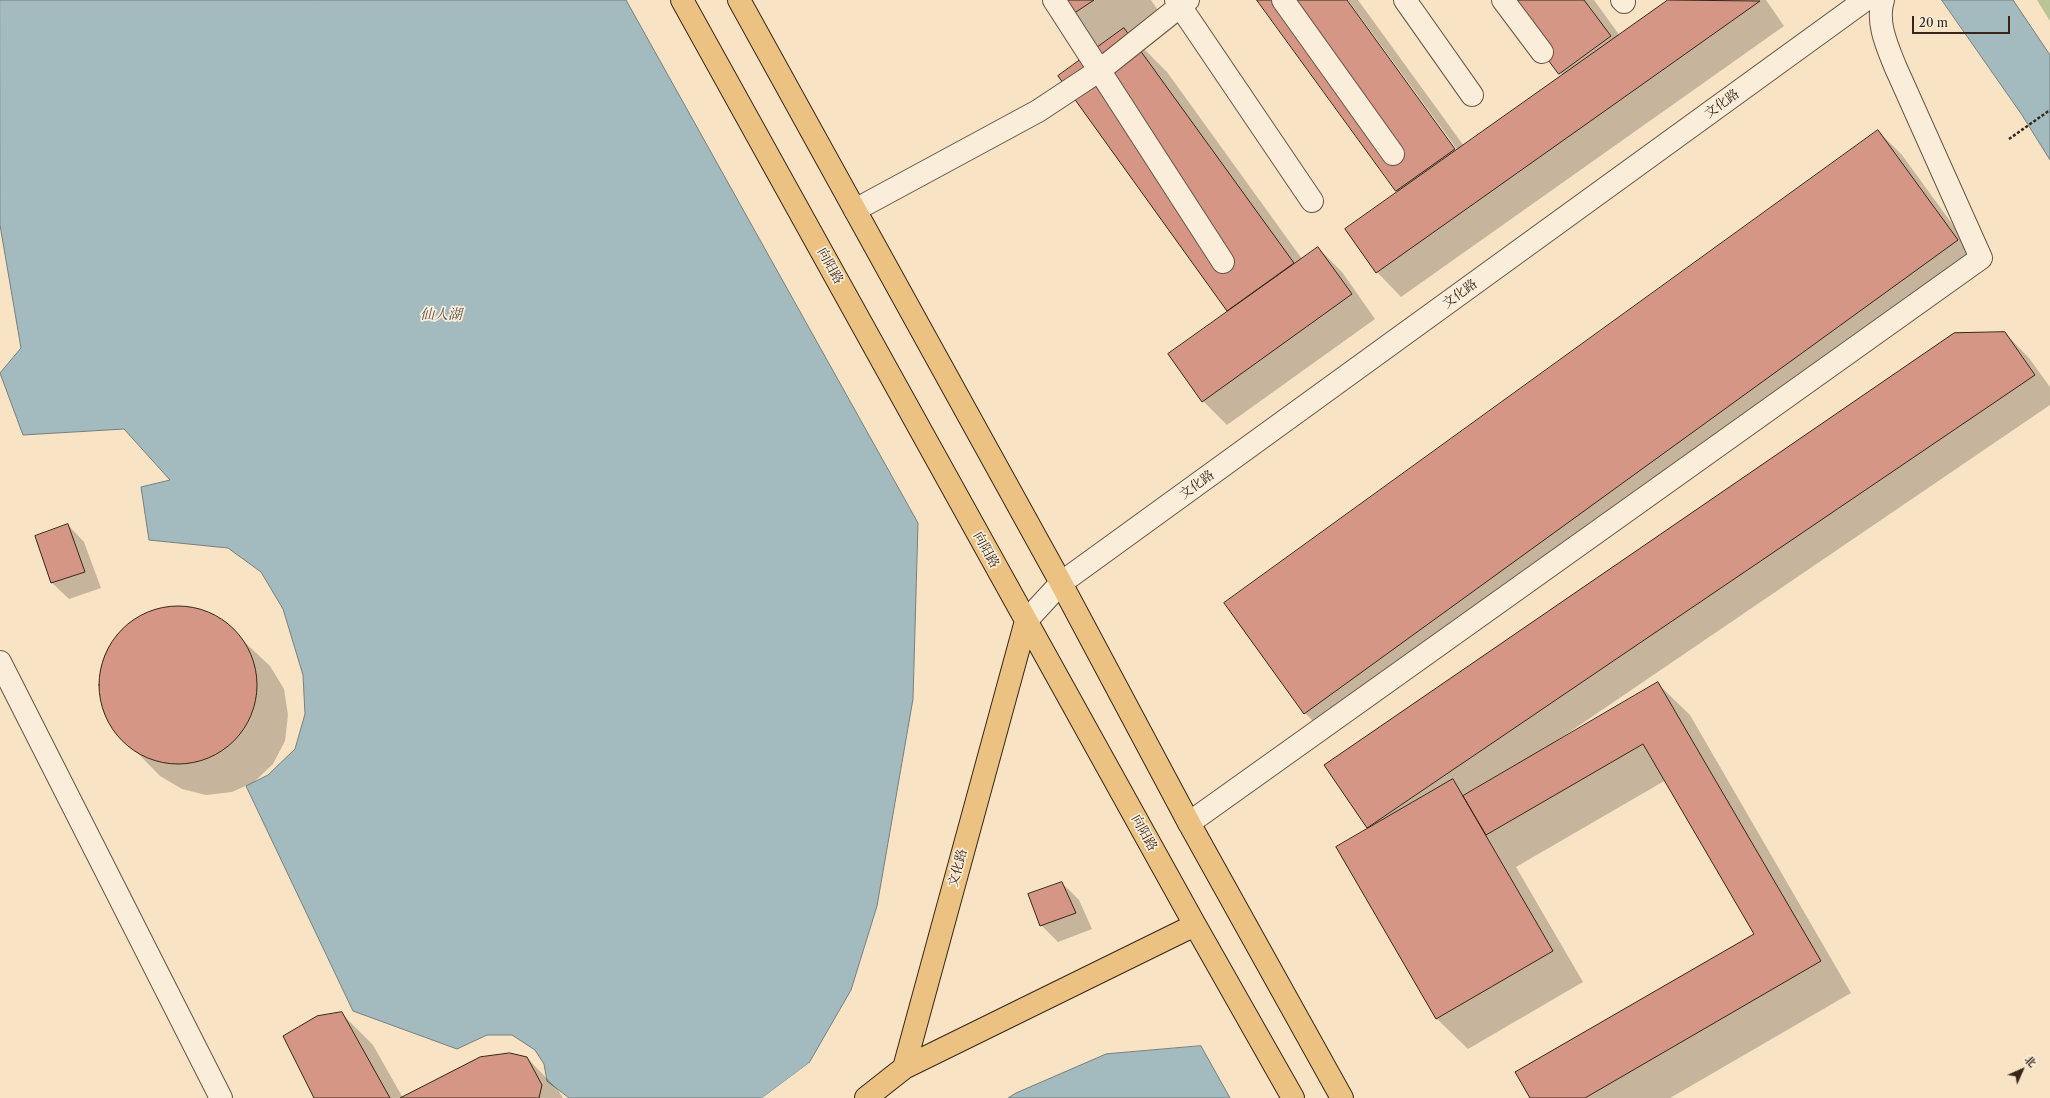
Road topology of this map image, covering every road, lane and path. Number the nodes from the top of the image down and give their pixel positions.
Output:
1 (682, 0) edge
2 (739, 0) edge
3 (1054, 0) edge
4 (1283, 0) edge
5 (1404, 0) edge
6 (1503, 0) edge
7 (1883, 0) edge
8 (1181, 2) edge
9 (1859, 2) edge
10 (1542, 52) dead end
11 (1895, 66) junction
12 (1100, 70) junction
13 (1472, 95) dead end
14 (2050, 110) edge
15 (2009, 139) dead end
16 (1393, 154) dead end
17 (1312, 201) dead end
18 (855, 210) junction
19 (1223, 262) dead end
20 (1062, 583) junction
21 (1026, 621) junction
22 (0, 662) edge
23 (1190, 823) junction
24 (1195, 926) junction
25 (904, 1068) junction
26 (220, 1098) edge
27 (866, 1098) edge
28 (1293, 1098) edge
29 (1342, 1098) edge

1 - 21 main road, 向阳路
2 - 18 main road
3 - 12 street
4 - 16 street
5 - 13 street
6 - 10 street
7 - 11 street
8 - 12 street
8 - 17 street
9 - 11 street
9 - 20 street, 文化路
11 - 23 street
12 - 18 street
12 - 19 street
14 - 15 path
18 - 20 main road
20 - 21 street, 文化路
20 - 23 main road
21 - 24 main road, 向阳路
21 - 25 main road, 文化路
22 - 26 street
23 - 29 main road
24 - 25 main road
24 - 28 main road, 向阳路
25 - 27 main road

